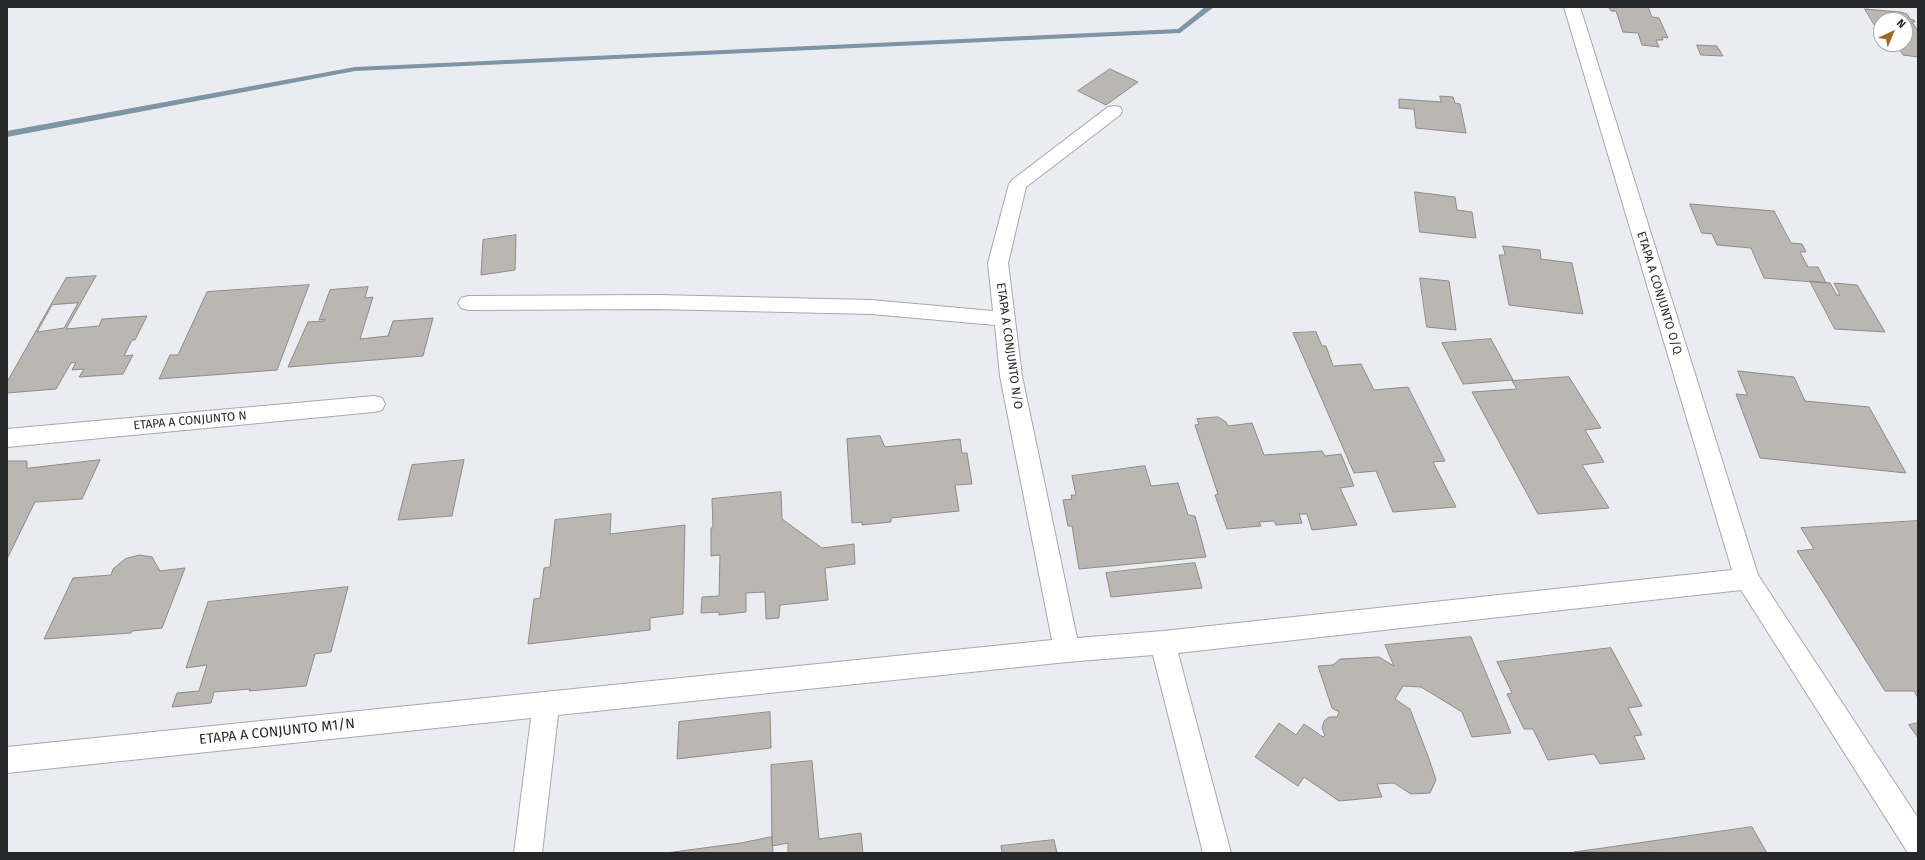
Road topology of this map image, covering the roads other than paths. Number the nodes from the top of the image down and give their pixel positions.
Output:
1 (1572, 7) edge
2 (1114, 111) dead end
3 (468, 303) dead end
4 (1005, 319) junction
5 (374, 404) dead end
6 (7, 438) edge
7 (1746, 579) junction
8 (1162, 642) junction
9 (1068, 650) junction
10 (546, 704) junction
11 (7, 760) edge
12 (1918, 843) edge
13 (528, 853) edge
14 (1217, 853) edge

1 - 7 street, ETAPA A CONJUNTO O/Q
2 - 4 street, ETAPA A CONJUNTO N/O
3 - 4 street
4 - 9 street, ETAPA A CONJUNTO N/O
5 - 6 street, ETAPA A CONJUNTO N
7 - 8 street, ETAPA A CONJUNTO M1/N
7 - 12 street, ETAPA A CONJUNTO O/Q
8 - 9 street, ETAPA A CONJUNTO M1/N
8 - 14 street
9 - 10 street, ETAPA A CONJUNTO M1/N
10 - 11 street, ETAPA A CONJUNTO M1/N
10 - 13 street

